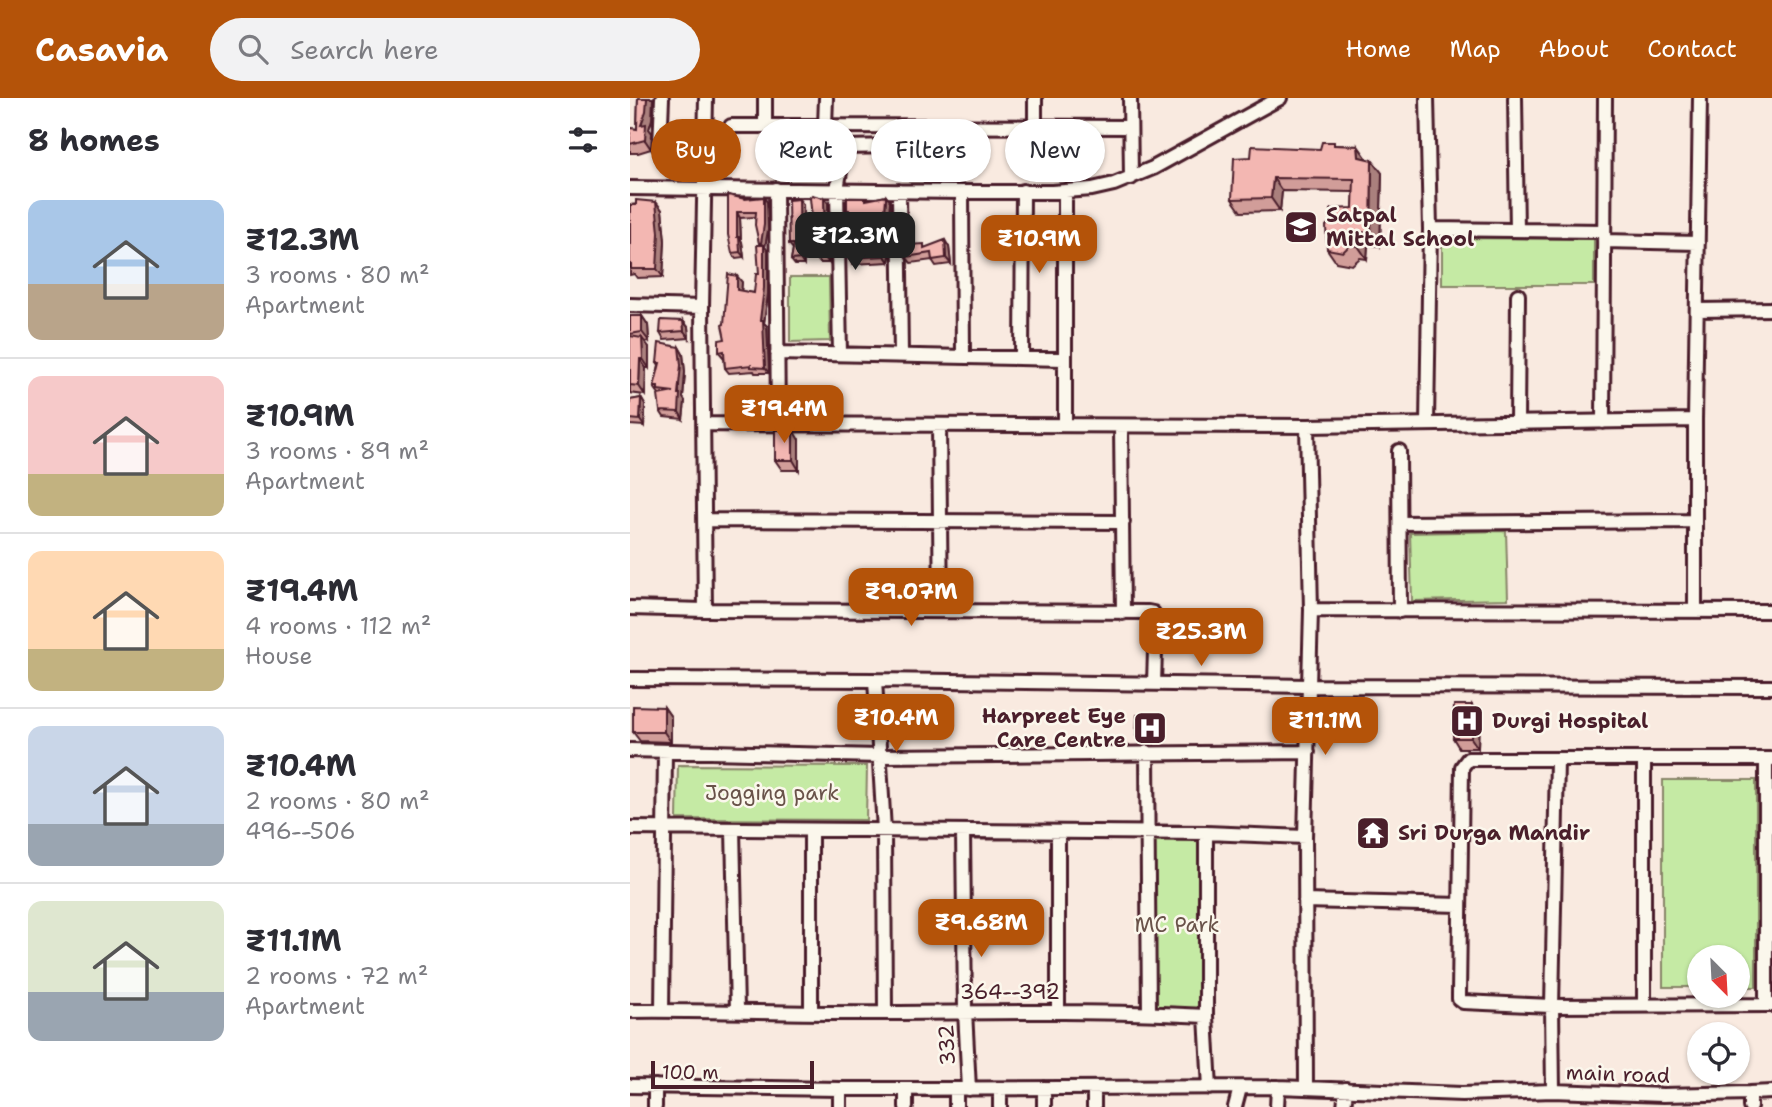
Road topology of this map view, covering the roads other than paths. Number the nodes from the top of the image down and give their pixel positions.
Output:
1 (662, 98) edge
2 (705, 98) edge
3 (765, 98) edge
4 (826, 98) edge
5 (1035, 98) edge
6 (1129, 98) edge
7 (1280, 98) edge
8 (1427, 98) edge
9 (1515, 98) edge
10 (1605, 98) edge
11 (1700, 98) edge
12 (661, 119) edge
13 (765, 119) edge
14 (825, 119) edge
15 (1035, 119) edge
16 (1105, 126) edge
17 (1129, 127) junction
18 (871, 146) edge
19 (1131, 178) junction
20 (630, 188) edge
21 (704, 188) junction
22 (776, 189) junction
23 (838, 190) junction
24 (899, 191) junction
25 (1023, 191) junction
26 (1065, 191) junction
27 (962, 192) junction
28 (1430, 229) junction
29 (1517, 230) junction
30 (1604, 236) junction
31 (1698, 243) junction
32 (1518, 295) dead end
33 (630, 305) edge
34 (702, 307) junction
35 (1772, 309) edge
36 (1697, 310) junction
37 (777, 353) junction
38 (840, 354) junction
39 (901, 355) junction
40 (963, 357) junction
41 (1022, 358) junction
42 (1064, 359) junction
43 (1695, 420) junction
44 (1603, 422) junction
45 (778, 423) junction
46 (1517, 423) junction
47 (703, 424) junction
48 (1065, 425) junction
49 (1427, 425) junction
50 (939, 426) junction
51 (1121, 426) junction
52 (1307, 426) junction
53 (1399, 451) dead end
54 (705, 520) junction
55 (941, 520) junction
56 (1695, 520) junction
57 (1123, 522) junction
58 (1400, 523) junction
59 (630, 608) edge
60 (705, 610) junction
61 (1311, 610) junction
62 (941, 611) junction
63 (1400, 611) junction
64 (1695, 611) junction
65 (1772, 611) edge
66 (1123, 613) junction
67 (630, 679) edge
68 (875, 680) junction
69 (1154, 683) junction
70 (1310, 686) junction
71 (1772, 687) edge
72 (630, 750) edge
73 (665, 751) junction
74 (1147, 752) junction
75 (1308, 752) junction
76 (880, 756) junction
77 (1769, 759) edge
78 (1644, 760) junction
79 (1557, 761) junction
80 (630, 828) edge
81 (664, 828) junction
82 (733, 829) junction
83 (811, 830) junction
84 (884, 830) junction
85 (963, 831) junction
86 (1058, 832) junction
87 (1149, 833) junction
88 (1206, 833) junction
89 (1305, 837) junction
90 (1305, 901) junction
91 (1460, 905) junction
92 (1769, 1004) edge
93 (1644, 1005) junction
94 (1552, 1006) junction
95 (630, 1011) edge
96 (662, 1011) junction
97 (737, 1011) junction
98 (965, 1011) junction
99 (811, 1012) junction
100 (1058, 1012) junction
101 (886, 1013) junction
102 (1149, 1013) junction
103 (1206, 1016) junction
104 (630, 1086) edge
105 (655, 1086) junction
106 (1278, 1087) junction
107 (1000, 1088) junction
108 (1044, 1088) junction
109 (1094, 1088) junction
110 (1210, 1088) junction
111 (1240, 1088) junction
112 (1306, 1088) junction
113 (840, 1089) junction
114 (906, 1089) junction
115 (963, 1089) junction
116 (1346, 1089) junction
117 (1553, 1091) junction
118 (1751, 1093) junction
119 (1772, 1093) edge
120 (1461, 1100) edge
121 (1663, 1101) edge
122 (655, 1107) edge
123 (840, 1107) edge
124 (906, 1107) edge
125 (956, 1107) edge
126 (1000, 1107) edge
127 (1044, 1107) edge
128 (1094, 1107) edge
129 (1236, 1107) edge
130 (1278, 1107) edge
131 (1344, 1107) edge
132 (1750, 1107) edge

1 - 12 street
2 - 21 street
3 - 13 street
4 - 14 street
5 - 15 street
6 - 17 street
7 - 19 street
8 - 28 street
9 - 29 street
10 - 30 street
11 - 31 street
16 - 17 street
17 - 19 street
18 - 23 street
19 - 26 street
20 - 21 street
21 - 22 street
21 - 34 street
22 - 23 street
22 - 37 street
23 - 24 street
23 - 38 street
24 - 27 street
24 - 39 street
25 - 26 street
25 - 27 street
25 - 41 street
26 - 42 street
27 - 40 street
28 - 29 street
28 - 49 street
29 - 30 street
30 - 31 street
30 - 44 street
31 - 36 street
32 - 46 street
33 - 34 street
34 - 47 street
35 - 36 street
36 - 43 street
37 - 38 street
37 - 45 street
38 - 39 street
39 - 40 street
40 - 41 street
41 - 42 street
42 - 48 street
43 - 44 street
43 - 56 street
44 - 46 street
45 - 47 street
45 - 50 street
46 - 49 street
47 - 54 street
48 - 50 street
48 - 51 street
49 - 52 street
50 - 55 street
51 - 52 street
51 - 57 street
52 - 61 street
53 - 58 street
54 - 55 street
54 - 60 street
55 - 57 street
55 - 62 street
56 - 58 street
56 - 64 street
57 - 66 street
58 - 63 street
59 - 60 street
60 - 62 street
61 - 63 street
61 - 70 street
62 - 66 street
63 - 64 street
64 - 65 street
66 - 69 street
67 - 68 street
68 - 69 street
68 - 76 street
69 - 70 street
70 - 71 street
70 - 75 street
72 - 73 street
73 - 76 street
73 - 81 street
74 - 75 street
74 - 76 street
74 - 87 street
75 - 89 street
76 - 84 street
77 - 78 street
77 - 92 street
78 - 79 street
78 - 93 street
79 - 91 street
79 - 94 street
80 - 81 street
81 - 82 street
81 - 96 street
82 - 83 street
82 - 97 street
83 - 84 street
83 - 99 street
84 - 85 street
84 - 101 street
85 - 86 street
85 - 98 street, 332
86 - 87 street
86 - 100 street
87 - 88 street
87 - 102 street
88 - 89 street
88 - 103 street
89 - 90 street
90 - 91 street
90 - 112 street
91 - 94 street
92 - 93 street
93 - 94 street
94 - 117 street
95 - 96 street, 364--392
96 - 97 street, 364--392
97 - 99 street, 364--392
98 - 100 street, 364--392
98 - 101 street, 364--392
98 - 115 street, 332
99 - 101 street, 364--392
100 - 102 street, 364--392
102 - 103 street, 364--392
103 - 110 street
104 - 105 street, main road
105 - 113 street, main road
105 - 122 street
106 - 111 street, main road
106 - 112 street, main road
106 - 130 street
107 - 108 street, main road
107 - 115 street, main road
107 - 126 street
108 - 109 street, main road
108 - 127 street
109 - 110 street, main road
109 - 128 street
110 - 111 street, main road
111 - 129 street
112 - 116 street, main road
113 - 114 street, main road
113 - 123 street
114 - 115 street, main road
114 - 124 street
115 - 125 street, 332
116 - 120 street, main road
116 - 131 street
117 - 120 street, main road
117 - 121 street, main road
118 - 119 street, main road
118 - 121 street, main road
118 - 132 street

